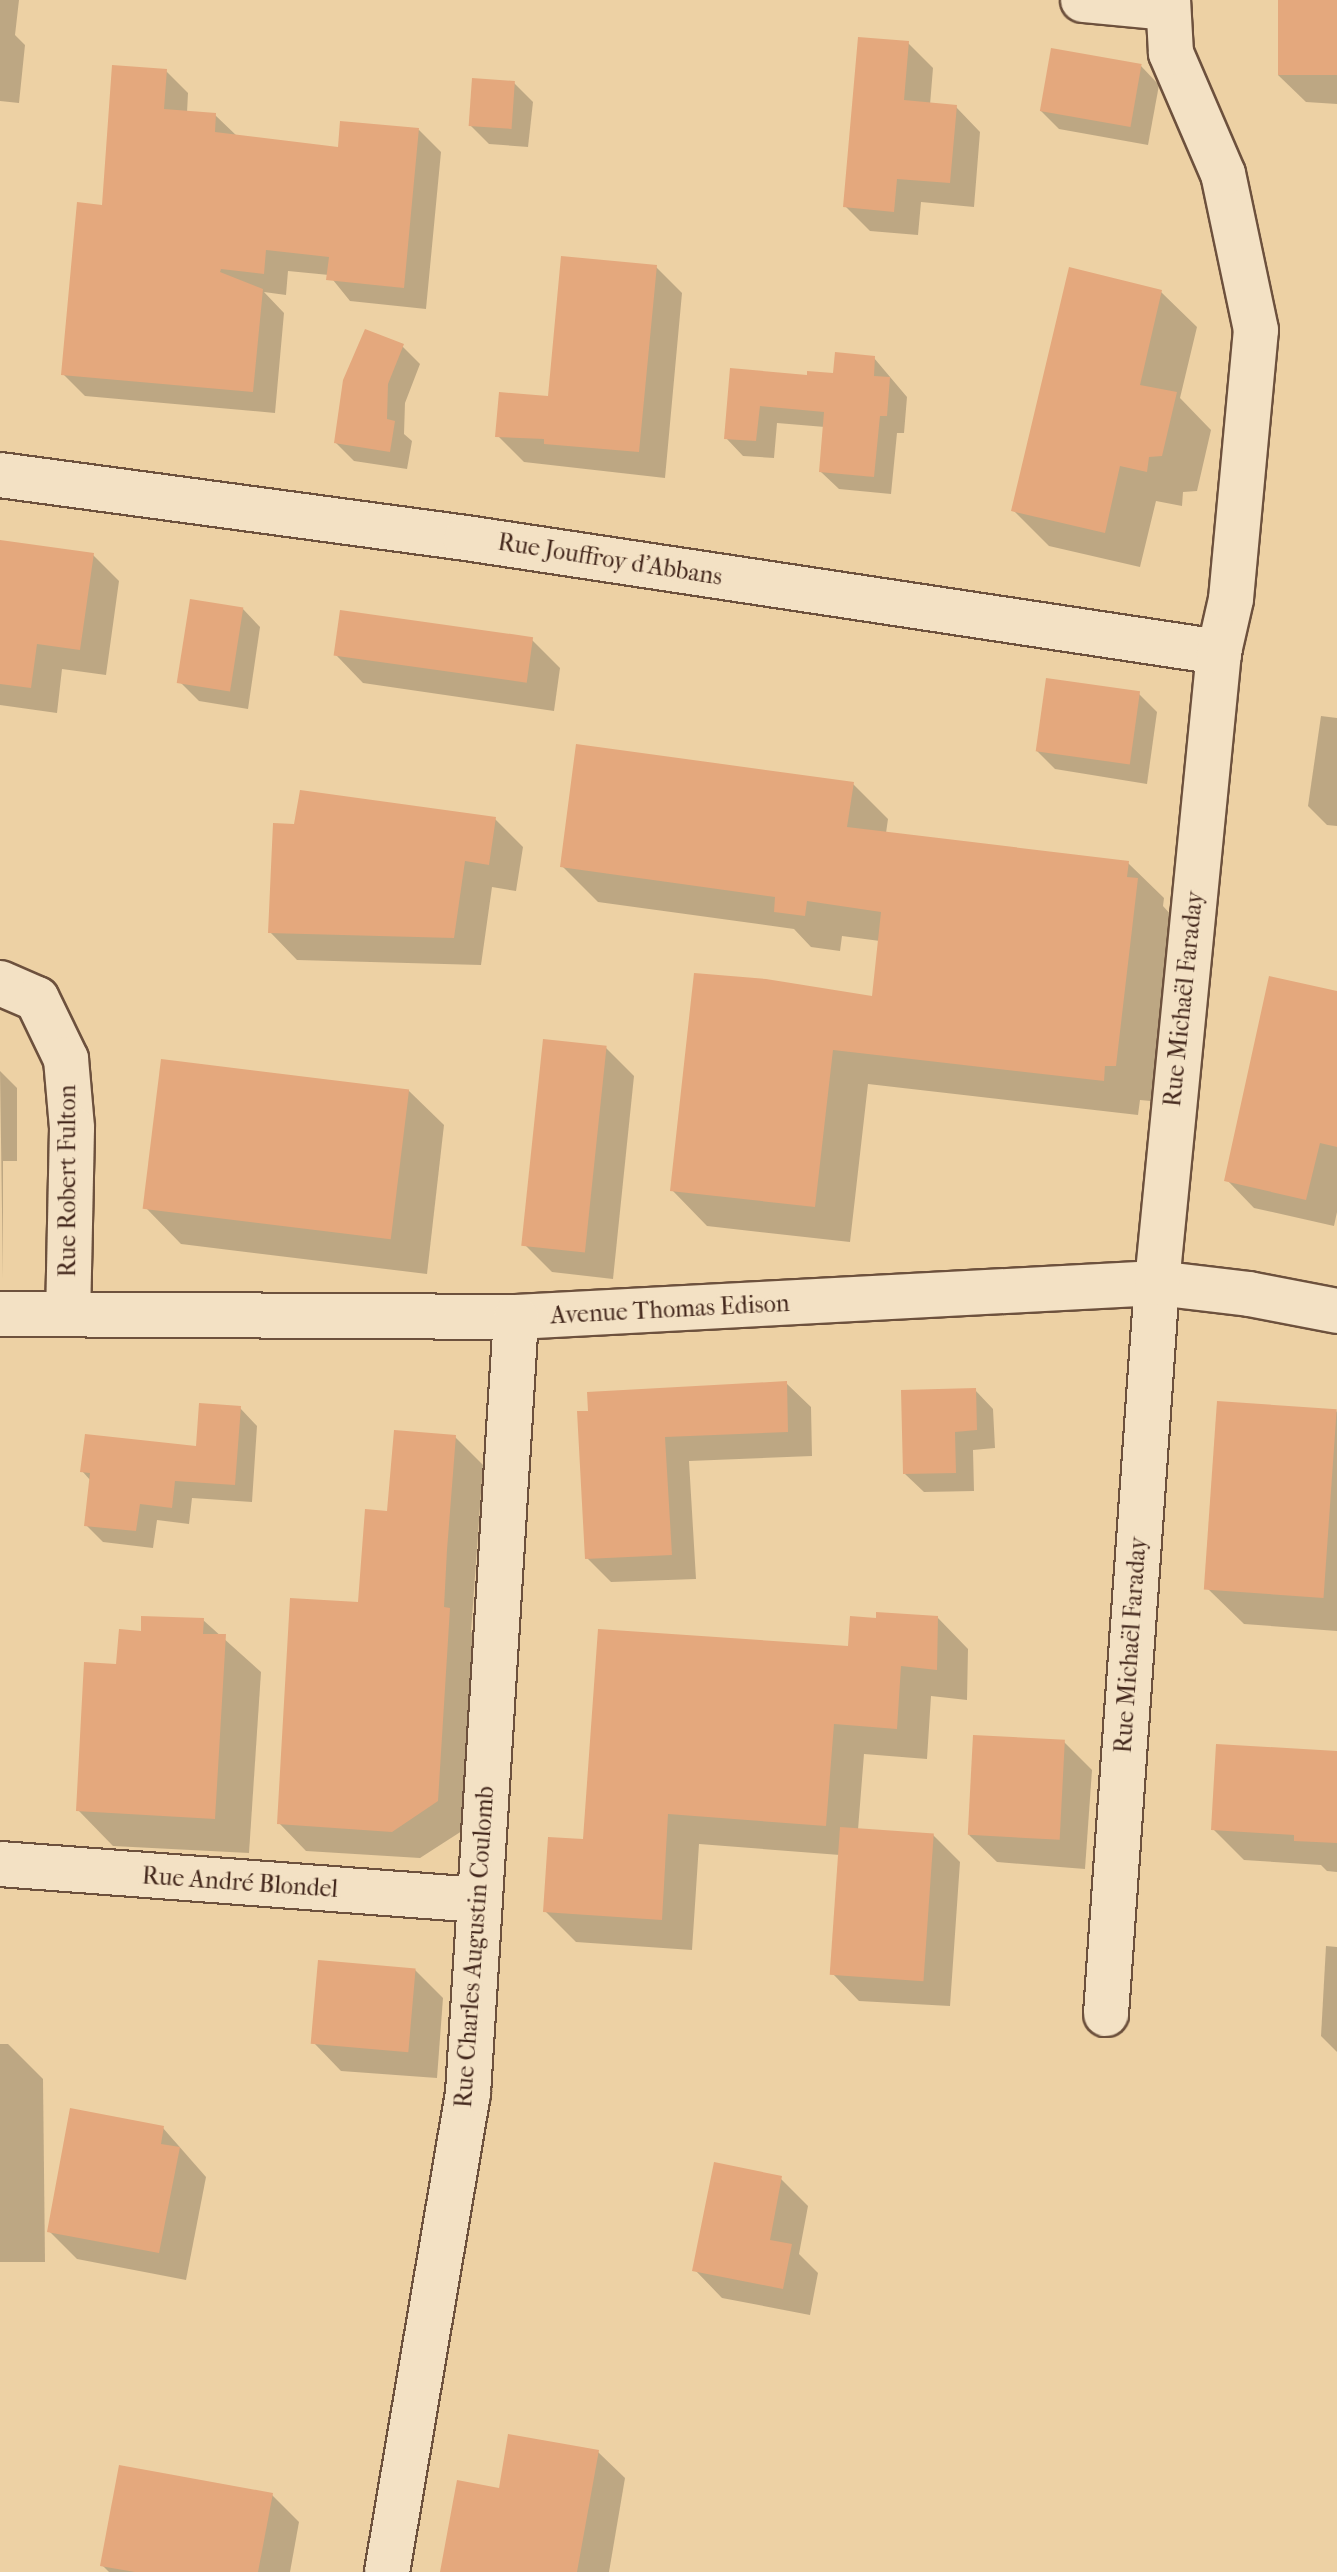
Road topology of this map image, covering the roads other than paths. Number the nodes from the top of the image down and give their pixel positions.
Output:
1 (1083, 0) edge
2 (1168, 4) edge
3 (0, 475) edge
4 (1219, 652) junction
5 (0, 983) edge
6 (1157, 1283) junction
7 (1337, 1311) edge
8 (68, 1313) junction
9 (0, 1314) edge
10 (516, 1317) junction
11 (0, 1864) edge
12 (480, 1900) junction
13 (1106, 2014) dead end
14 (387, 2572) edge

1 - 2 street
2 - 4 street, Rue Michaël Faraday
3 - 4 street, Rue Jouffroy d'Abbans
4 - 6 street, Rue Michaël Faraday
5 - 8 street, Rue Robert Fulton
6 - 7 street, Avenue Thomas Edison
6 - 10 street, Avenue Thomas Edison
6 - 13 street, Rue Michaël Faraday
8 - 9 street, Avenue Thomas Edison
8 - 10 street, Avenue Thomas Edison
10 - 12 street, Rue Charles Augustin Coulomb
11 - 12 street, Rue André Blondel
12 - 14 street, Rue Charles Augustin Coulomb

